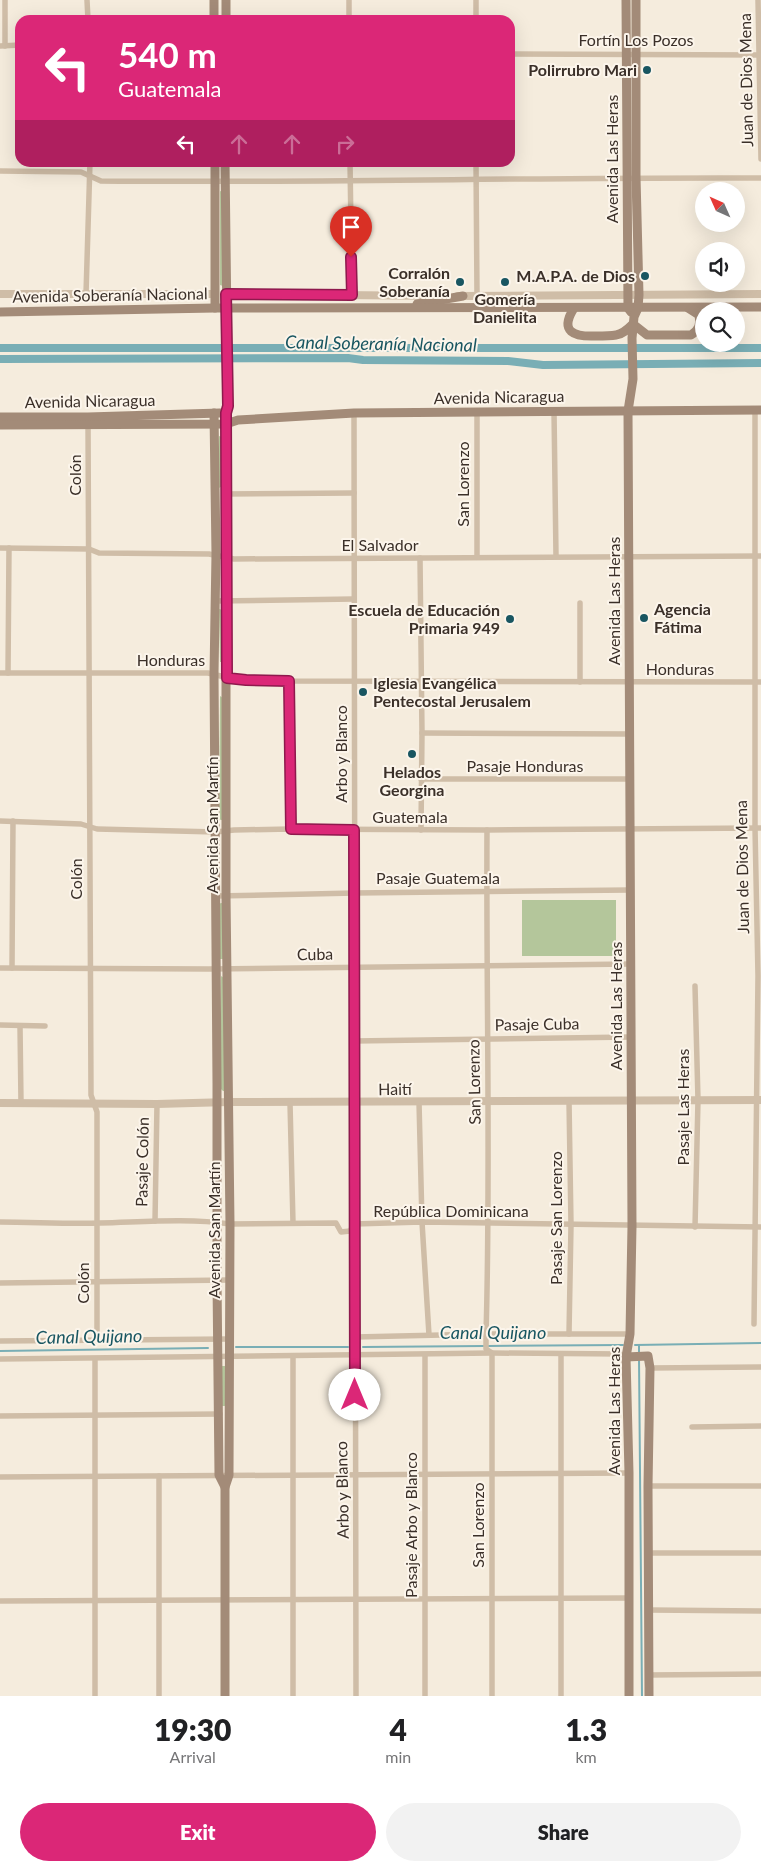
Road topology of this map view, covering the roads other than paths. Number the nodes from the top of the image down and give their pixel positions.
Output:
1 (5, 0) edge
2 (87, 0) edge
3 (214, 0) edge
4 (226, 0) edge
5 (349, 0) edge
6 (476, 0) edge
7 (626, 0) edge
8 (636, 0) edge
9 (758, 0) edge
10 (88, 15) edge
11 (214, 15) edge
12 (226, 15) edge
13 (349, 15) edge
14 (476, 15) edge
15 (15, 45) edge
16 (2, 46) edge
17 (515, 54) edge
18 (631, 54) junction
19 (760, 55) edge
20 (761, 159) edge
21 (90, 167) edge
22 (215, 167) edge
23 (225, 167) edge
24 (350, 167) edge
25 (476, 167) edge
26 (0, 172) edge
27 (90, 176) junction
28 (476, 178) junction
29 (632, 178) junction
30 (761, 178) edge
31 (215, 182) junction
32 (225, 182) junction
33 (350, 182) junction
34 (0, 294) edge
35 (86, 294) junction
36 (214, 294) junction
37 (226, 294) junction
38 (761, 294) edge
39 (352, 295) junction
40 (628, 295) junction
41 (639, 295) junction
42 (464, 296) junction
43 (477, 296) junction
44 (215, 308) junction
45 (392, 308) junction
46 (574, 308) junction
47 (628, 308) junction
48 (638, 308) junction
49 (688, 308) junction
50 (761, 308) edge
51 (227, 309) junction
52 (0, 312) edge
53 (633, 320) junction
54 (758, 410) edge
55 (554, 411) junction
56 (628, 411) junction
57 (477, 412) junction
58 (214, 413) junction
59 (226, 413) junction
60 (354, 413) junction
61 (0, 417) edge
62 (88, 420) junction
63 (238, 420) junction
64 (214, 424) junction
65 (226, 424) junction
66 (0, 425) edge
67 (214, 493) junction
68 (354, 493) junction
69 (226, 494) junction
70 (0, 548) edge
71 (9, 548) junction
72 (89, 549) junction
73 (216, 554) junction
74 (556, 556) junction
75 (629, 556) junction
76 (754, 556) junction
77 (761, 556) edge
78 (477, 557) junction
79 (226, 558) junction
80 (354, 558) junction
81 (420, 558) junction
82 (354, 599) junction
83 (216, 601) junction
84 (227, 601) junction
85 (580, 603) dead end
86 (0, 673) edge
87 (8, 673) junction
88 (89, 674) junction
89 (214, 674) junction
90 (227, 678) junction
91 (289, 681) junction
92 (354, 681) junction
93 (420, 681) junction
94 (580, 682) junction
95 (758, 682) edge
96 (630, 683) junction
97 (422, 733) junction
98 (630, 734) junction
99 (421, 780) junction
100 (630, 780) junction
101 (0, 821) edge
102 (13, 821) junction
103 (90, 828) junction
104 (630, 828) junction
105 (758, 828) edge
106 (291, 829) junction
107 (227, 830) junction
108 (354, 830) junction
109 (420, 830) junction
110 (487, 830) junction
111 (216, 832) junction
112 (630, 890) junction
113 (487, 892) junction
114 (354, 893) junction
115 (216, 896) junction
116 (226, 896) junction
117 (630, 964) junction
118 (487, 965) junction
119 (354, 967) junction
120 (0, 968) edge
121 (12, 968) junction
122 (90, 968) junction
123 (227, 968) junction
124 (216, 969) junction
125 (759, 976) edge
126 (695, 986) dead end
127 (0, 1025) edge
128 (20, 1026) junction
129 (46, 1026) dead end
130 (631, 1037) junction
131 (486, 1039) junction
132 (354, 1041) junction
133 (698, 1100) junction
134 (758, 1100) edge
135 (569, 1101) junction
136 (631, 1101) junction
137 (0, 1102) edge
138 (95, 1102) junction
139 (217, 1102) junction
140 (229, 1102) junction
141 (419, 1102) junction
142 (488, 1102) junction
143 (20, 1103) junction
144 (290, 1103) junction
145 (354, 1103) junction
146 (158, 1104) junction
147 (155, 1221) junction
148 (0, 1222) edge
149 (218, 1222) junction
150 (422, 1222) junction
151 (97, 1223) junction
152 (293, 1223) junction
153 (230, 1224) junction
154 (354, 1224) junction
155 (489, 1224) junction
156 (571, 1225) junction
157 (632, 1226) junction
158 (695, 1227) junction
159 (754, 1227) junction
160 (761, 1227) edge
161 (229, 1280) junction
162 (217, 1281) junction
163 (97, 1282) junction
164 (0, 1283) edge
165 (754, 1324) dead end
166 (569, 1334) junction
167 (630, 1334) junction
168 (429, 1335) junction
169 (354, 1337) junction
170 (486, 1337) junction
171 (218, 1338) junction
172 (229, 1339) junction
173 (0, 1341) edge
174 (97, 1341) junction
175 (492, 1353) junction
176 (561, 1354) junction
177 (354, 1355) junction
178 (425, 1355) junction
179 (230, 1356) junction
180 (293, 1356) junction
181 (626, 1356) junction
182 (218, 1357) junction
183 (0, 1359) edge
184 (95, 1359) junction
185 (650, 1368) junction
186 (761, 1368) edge
187 (218, 1414) junction
188 (230, 1414) junction
189 (95, 1415) junction
190 (0, 1416) edge
191 (761, 1426) edge
192 (692, 1427) dead end
193 (629, 1473) junction
194 (425, 1474) junction
195 (492, 1474) junction
196 (561, 1474) junction
197 (219, 1475) junction
198 (229, 1475) junction
199 (293, 1475) junction
200 (355, 1475) junction
201 (0, 1476) edge
202 (95, 1476) junction
203 (159, 1476) junction
204 (648, 1486) junction
205 (761, 1486) edge
206 (225, 1487) junction
207 (649, 1553) junction
208 (761, 1553) edge
209 (492, 1598) junction
210 (561, 1598) junction
211 (629, 1598) junction
212 (357, 1599) junction
213 (425, 1599) junction
214 (159, 1600) junction
215 (225, 1600) junction
216 (293, 1600) junction
217 (0, 1601) edge
218 (95, 1601) junction
219 (649, 1610) junction
220 (761, 1611) edge
221 (761, 1674) edge
222 (649, 1676) junction
223 (95, 1696) edge
224 (159, 1696) edge
225 (225, 1696) edge
226 (293, 1696) edge
227 (356, 1696) edge
228 (425, 1696) edge
229 (492, 1696) edge
230 (561, 1696) edge
231 (629, 1696) edge
232 (649, 1696) edge

1 - 16 street
2 - 10 street
3 - 11 main road
4 - 12 main road
5 - 13 street
6 - 14 street
7 - 18 main road, Avenida Las Heras
8 - 18 main road, Avenida Las Heras
9 - 19 street, Juan de Dios Mena
15 - 16 street
17 - 18 street, Fortín Los Pozos
18 - 19 street, Fortín Los Pozos
18 - 29 main road, Avenida Las Heras
19 - 20 street, Juan de Dios Mena
21 - 27 street
22 - 31 main road
23 - 32 main road, Avenida San Martín
24 - 33 street
25 - 28 street
26 - 27 street
27 - 31 street
27 - 35 street
28 - 29 street
28 - 33 street
28 - 43 street
29 - 30 street
29 - 40 main road, Avenida Las Heras
29 - 41 main road, Avenida Las Heras
31 - 32 street
31 - 36 main road
32 - 33 street
32 - 37 main road, Avenida San Martín
33 - 39 street
34 - 35 street, Avenida Soberanía Nacional
35 - 36 street, Avenida Soberanía Nacional
36 - 37 main road, Avenida Soberanía Nacional
36 - 44 main road
37 - 39 street, Avenida Soberanía Nacional
37 - 51 main road, Avenida San Martín
38 - 41 street, Avenida Soberanía Nacional
39 - 42 street, Avenida Soberanía Nacional
40 - 41 street, Avenida Soberanía Nacional
40 - 43 street, Avenida Soberanía Nacional
40 - 47 main road, Avenida Las Heras
41 - 48 main road, Avenida Las Heras
42 - 43 street, Avenida Soberanía Nacional
42 - 45 main road
44 - 51 main road, Avenida Soberanía Nacional
44 - 52 main road, Avenida Soberanía Nacional
45 - 46 main road, Avenida Soberanía Nacional
45 - 51 main road, Avenida Soberanía Nacional
46 - 47 main road, Avenida Soberanía Nacional
46 - 53 main road
47 - 48 main road, Avenida Soberanía Nacional
47 - 53 main road
48 - 49 main road, Avenida Soberanía Nacional
48 - 53 main road, Avenida Las Heras
49 - 50 main road, Avenida Soberanía Nacional
49 - 53 main road
51 - 59 main road, Avenida San Martín
53 - 56 main road, Avenida Las Heras
54 - 56 main road, Avenida Nicaragua
54 - 76 street, Juan de Dios Mena
55 - 56 main road, Avenida Nicaragua
55 - 57 main road, Avenida Nicaragua
55 - 74 street
56 - 75 main road, Avenida Las Heras
57 - 60 main road, Avenida Nicaragua
57 - 78 street, San Lorenzo
58 - 59 main road, Avenida Nicaragua
58 - 62 main road, Avenida Nicaragua
58 - 64 main road, Avenida San Martín
59 - 63 main road
59 - 65 main road, Avenida San Martín
60 - 63 main road, Avenida Nicaragua
60 - 68 street, Arbo y Blanco
61 - 62 main road, Avenida Nicaragua
62 - 64 main road, Avenida Nicaragua
62 - 66 main road, Avenida Nicaragua
62 - 72 street, Colón
63 - 65 main road, Avenida Nicaragua
64 - 65 main road, Avenida Nicaragua
64 - 67 main road, Avenida San Martín
65 - 69 main road, Avenida San Martín
67 - 69 street
67 - 73 main road, Avenida San Martín
68 - 69 street
68 - 80 street, Arbo y Blanco
69 - 79 main road, Avenida San Martín
70 - 71 street, El Salvador
71 - 72 street, El Salvador
71 - 87 street
72 - 73 street, El Salvador
72 - 88 street, Colón
73 - 79 street, El Salvador
73 - 83 main road, Avenida San Martín
74 - 75 street, El Salvador
74 - 78 street, El Salvador
75 - 76 street, El Salvador
75 - 96 main road, Avenida Las Heras
76 - 77 street, El Salvador
76 - 95 street, Juan de Dios Mena
78 - 81 street, El Salvador
79 - 80 street, El Salvador
79 - 84 main road, Avenida San Martín
80 - 81 street, El Salvador
80 - 82 street, Arbo y Blanco
81 - 93 street
82 - 84 street
82 - 92 street, Arbo y Blanco
83 - 84 street
83 - 89 main road, Avenida San Martín
84 - 90 main road, Avenida San Martín
85 - 94 street
86 - 87 street, Honduras
87 - 88 street, Honduras
88 - 89 street, Honduras
88 - 103 street, Colón
89 - 90 street, Honduras
89 - 111 main road, Avenida San Martín
90 - 91 street, Honduras
90 - 107 main road, Avenida San Martín
91 - 92 street, Honduras
91 - 106 street
92 - 93 street, Honduras
92 - 108 street, Arbo y Blanco
93 - 94 street, Honduras
93 - 97 street
94 - 96 street, Honduras
95 - 96 street, Honduras
95 - 105 street, Juan de Dios Mena
96 - 98 main road, Avenida Las Heras
97 - 98 street
97 - 99 street
98 - 100 main road, Avenida Las Heras
99 - 100 street, Pasaje Honduras
99 - 109 street
100 - 104 main road, Avenida Las Heras
101 - 102 street, Guatemala
102 - 103 street, Guatemala
102 - 121 street
103 - 111 street, Guatemala
103 - 122 street, Colón
104 - 105 street, Guatemala
104 - 110 street, Guatemala
104 - 112 main road, Avenida Las Heras
105 - 125 street, Juan de Dios Mena
106 - 107 street, Guatemala
106 - 108 street, Guatemala
107 - 111 street, Guatemala
107 - 116 main road, Avenida San Martín
108 - 109 street, Guatemala
108 - 114 street, Arbo y Blanco
109 - 110 street, Guatemala
110 - 113 street, San Lorenzo
111 - 115 main road, Avenida San Martín
112 - 113 street, Pasaje Guatemala
112 - 117 main road, Avenida Las Heras
113 - 114 street, Pasaje Guatemala
113 - 118 street, San Lorenzo
114 - 116 street, Pasaje Guatemala
114 - 119 street, Arbo y Blanco
115 - 116 street, Pasaje Guatemala
115 - 124 main road, Avenida San Martín
116 - 123 main road, Avenida San Martín
117 - 118 street, Cuba
117 - 130 main road, Avenida Las Heras
118 - 119 street, Cuba
118 - 131 street, San Lorenzo
119 - 123 street, Cuba
119 - 132 street, Arbo y Blanco
120 - 121 street, Cuba
121 - 122 street, Cuba
122 - 124 street, Cuba
122 - 138 street, Colón
123 - 124 street, Cuba
123 - 140 main road, Avenida San Martín
124 - 139 main road, Avenida San Martín
125 - 134 street, Juan de Dios Mena
126 - 133 street, Pasaje Las Heras
127 - 128 street
128 - 129 street
128 - 143 street
130 - 131 street, Pasaje Cuba
130 - 136 main road, Avenida Las Heras
131 - 132 street, Pasaje Cuba
131 - 142 street, San Lorenzo
132 - 145 street, Arbo y Blanco
133 - 134 street, Haití
133 - 136 street, Haití
133 - 158 street, Pasaje Las Heras
134 - 159 street, Juan de Dios Mena
135 - 136 street, Haití
135 - 142 street, Haití
135 - 156 street, Pasaje San Lorenzo
136 - 157 main road, Avenida Las Heras
137 - 143 street, Haití
138 - 143 street, Haití
138 - 146 street, Haití
138 - 151 street, Colón
139 - 140 street, Haití
139 - 146 street, Haití
139 - 149 main road, Avenida San Martín
140 - 144 street, Haití
140 - 153 main road, Avenida San Martín
141 - 142 street, Haití
141 - 145 street, Haití
141 - 150 street
142 - 155 street, San Lorenzo
144 - 145 street, Haití
144 - 152 street
145 - 154 street, Arbo y Blanco
146 - 147 street, Pasaje Colón
147 - 149 street, República Dominicana
147 - 151 street, República Dominicana
148 - 151 street, República Dominicana
149 - 153 street, República Dominicana
149 - 162 main road, Avenida San Martín
150 - 154 street, República Dominicana
150 - 155 street, República Dominicana
150 - 168 street
151 - 163 street, Colón
152 - 153 street, República Dominicana
152 - 154 street, República Dominicana
153 - 161 main road, Avenida San Martín
154 - 169 street, Arbo y Blanco
155 - 156 street, República Dominicana
155 - 170 street, San Lorenzo
156 - 157 street, República Dominicana
156 - 166 street, Pasaje San Lorenzo
157 - 158 street, República Dominicana
157 - 167 main road, Avenida Las Heras
158 - 159 street, República Dominicana
159 - 160 street, República Dominicana
159 - 165 street, Juan de Dios Mena
161 - 162 street
161 - 172 main road, Avenida San Martín
162 - 163 street
162 - 171 main road, Avenida San Martín
163 - 164 street
163 - 174 street, Colón
166 - 167 street
166 - 170 street
167 - 181 main road, Avenida Las Heras
168 - 169 street
168 - 170 street
169 - 177 street, Arbo y Blanco
170 - 175 street, San Lorenzo
171 - 172 street
171 - 174 street
171 - 182 main road, Avenida San Martín
172 - 179 main road, Avenida San Martín
173 - 174 street
175 - 176 street
175 - 178 street
175 - 195 street, San Lorenzo
176 - 181 street
176 - 196 street
177 - 178 street
177 - 180 street
177 - 200 street, Arbo y Blanco
178 - 194 street, Pasaje Arbo y Blanco
179 - 180 street
179 - 182 street
179 - 188 main road, Avenida San Martín
180 - 199 street
181 - 185 main road, Avenida Las Heras
181 - 193 main road, Avenida Las Heras
182 - 184 street
182 - 187 main road, Avenida San Martín
183 - 184 street
184 - 189 street
185 - 186 street
185 - 204 main road, Avenida Las Heras
187 - 188 street
187 - 189 street
187 - 197 main road, Avenida San Martín
188 - 198 main road, Avenida San Martín
189 - 190 street
189 - 202 street
191 - 192 street
193 - 196 street
193 - 211 main road, Avenida Las Heras
194 - 195 street
194 - 200 street
194 - 213 street, Pasaje Arbo y Blanco
195 - 196 street
195 - 209 street, San Lorenzo
196 - 210 street
197 - 198 street
197 - 203 street
197 - 206 main road, Avenida San Martín
198 - 199 street
198 - 206 main road, Avenida San Martín
199 - 200 street
199 - 216 street
200 - 212 street, Arbo y Blanco
201 - 202 street
202 - 203 street
202 - 218 street
203 - 214 street
204 - 205 street
204 - 207 main road, Avenida Las Heras
206 - 215 main road, Avenida San Martín
207 - 208 street
207 - 219 main road, Avenida Las Heras
209 - 210 street
209 - 213 street
209 - 229 street, San Lorenzo
210 - 211 street
210 - 230 street
211 - 231 main road, Avenida Las Heras
212 - 213 street
212 - 216 street
212 - 227 street, Arbo y Blanco
213 - 228 street, Pasaje Arbo y Blanco
214 - 215 street
214 - 218 street
214 - 224 street
215 - 216 street
215 - 225 main road, Avenida San Martín
216 - 226 street
217 - 218 street
218 - 223 street
219 - 220 street
219 - 222 main road, Avenida Las Heras
221 - 222 street
222 - 232 main road, Avenida Las Heras

